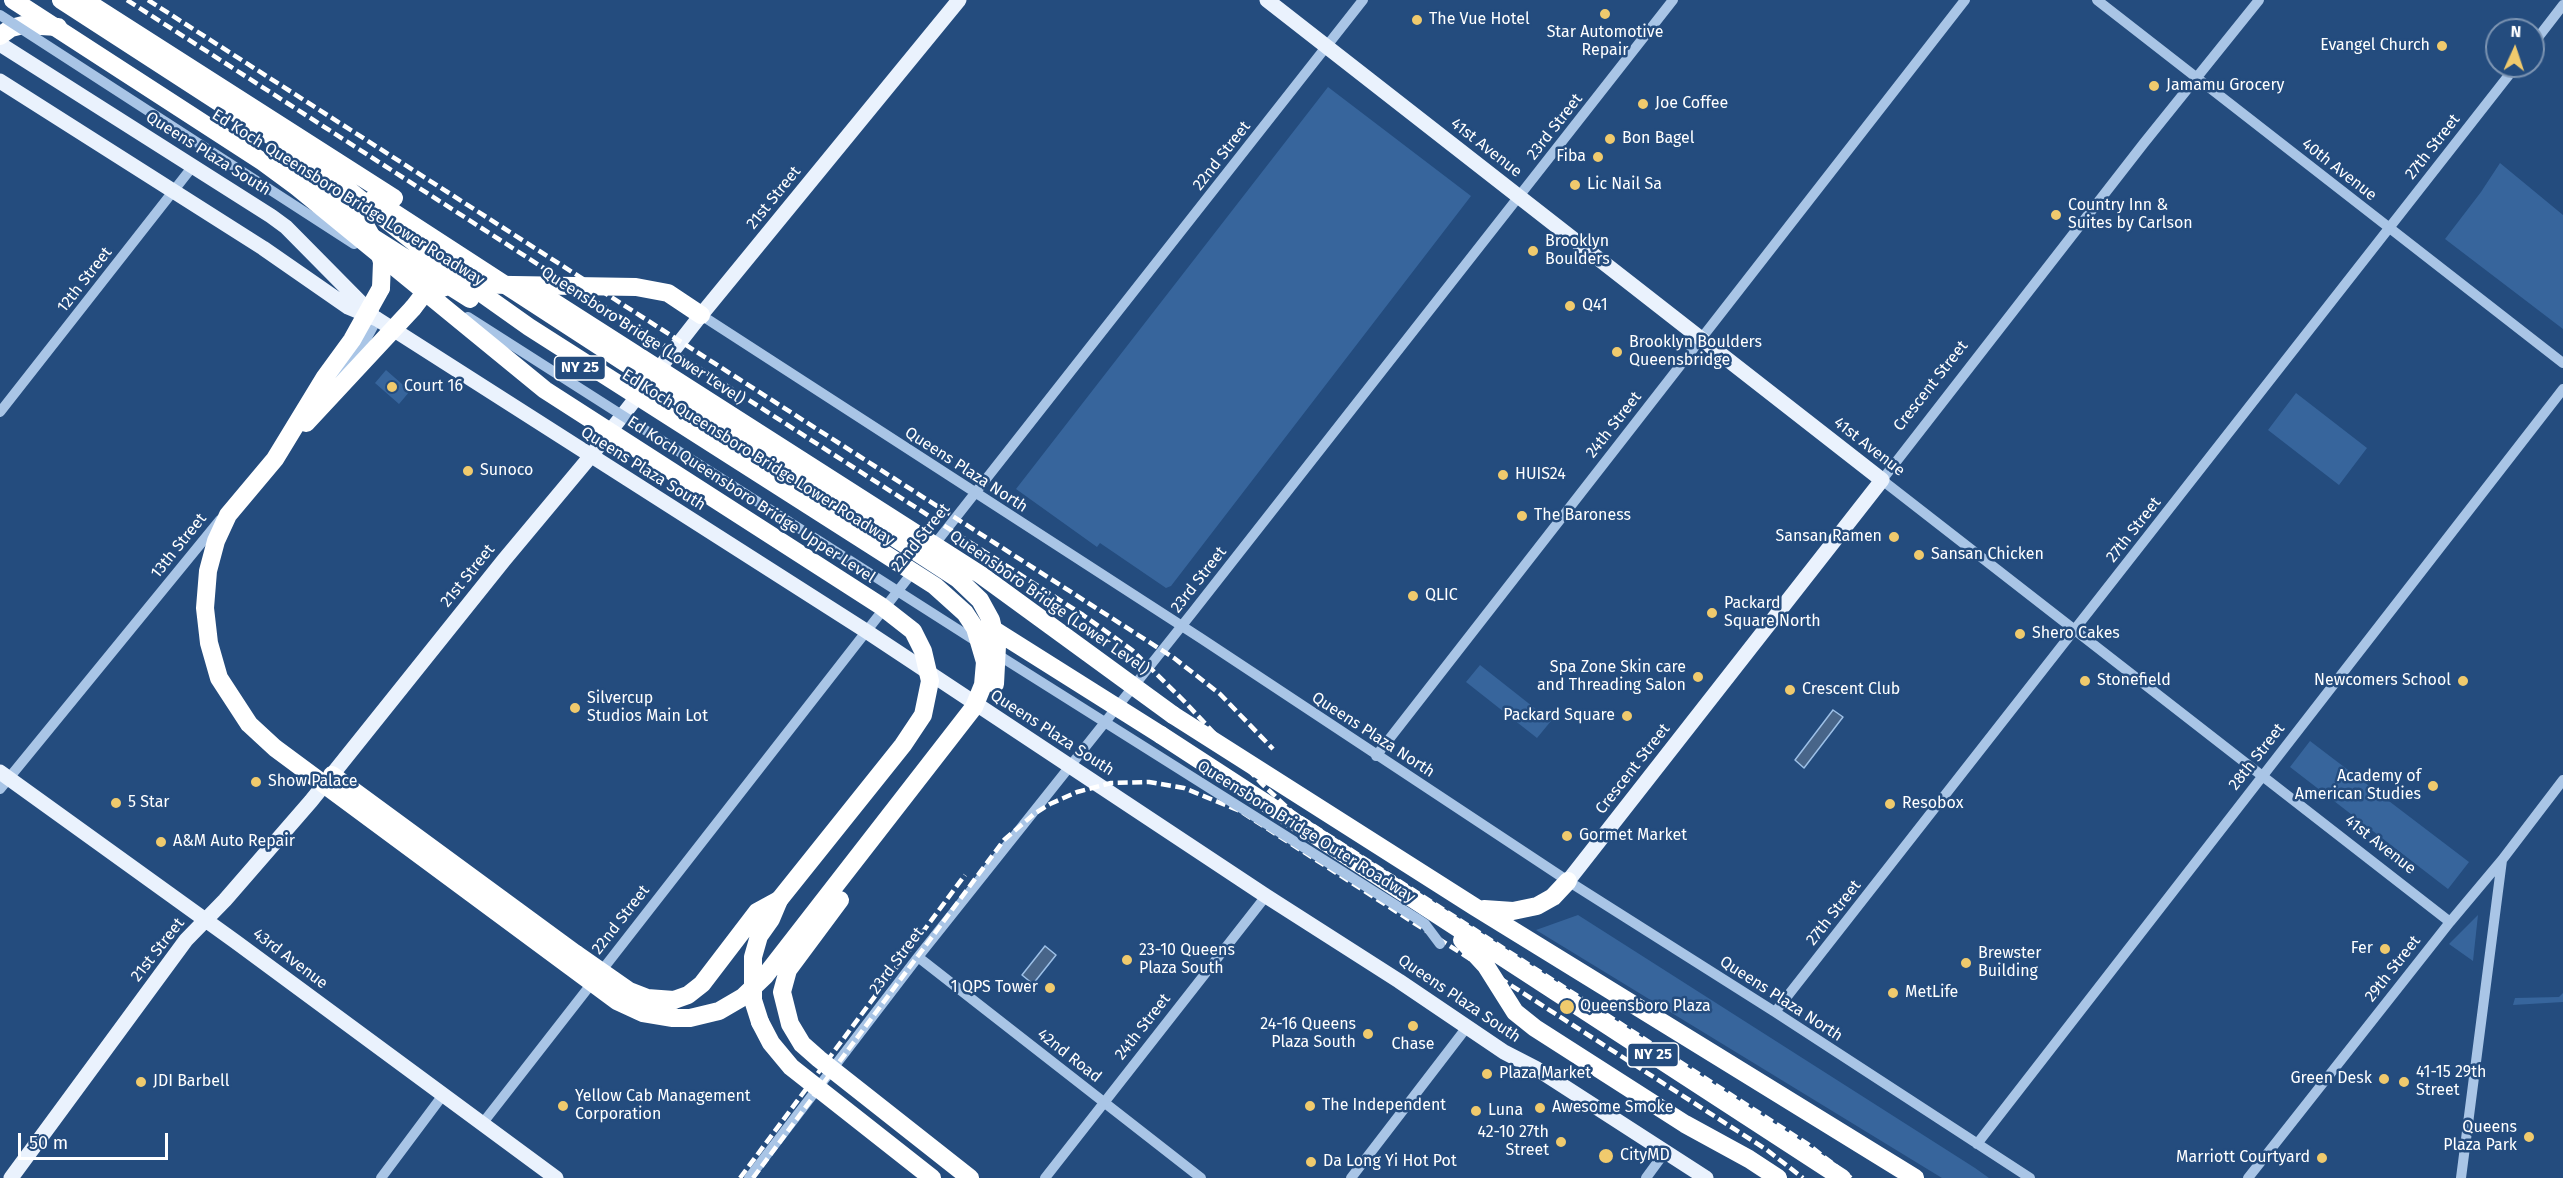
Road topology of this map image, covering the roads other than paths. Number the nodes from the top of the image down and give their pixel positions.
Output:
1 (1, 0) edge
2 (13, 0) edge
3 (61, 0) edge
4 (84, 0) edge
5 (959, 0) edge
6 (1268, 0) edge
7 (1363, 0) edge
8 (1673, 0) edge
9 (1965, 0) edge
10 (2097, 0) edge
11 (2259, 0) edge
12 (2563, 5) edge
13 (0, 15) edge
14 (2545, 28) edge
15 (0, 36) edge
16 (0, 44) edge
17 (1327, 46) junction
18 (2198, 78) junction
19 (2507, 78) edge
20 (0, 81) edge
21 (193, 166) junction
22 (325, 171) junction
23 (174, 192) junction
24 (1519, 196) junction
25 (2389, 228) junction
26 (702, 315) junction
27 (377, 319) junction
28 (1700, 338) junction
29 (2563, 363) edge
30 (2563, 389) edge
31 (0, 412) edge
32 (590, 457) junction
33 (275, 459) junction
34 (1882, 480) junction
35 (975, 494) junction
36 (1181, 627) junction
37 (2074, 630) junction
38 (866, 631) junction
39 (1376, 756) junction
40 (1069, 765) junction
41 (332, 775) junction
42 (2261, 776) junction
43 (3, 780) edge
44 (2563, 780) edge
45 (2502, 860) junction
46 (1568, 881) junction
47 (1266, 896) junction
48 (779, 900) junction
49 (1475, 907) junction
50 (1430, 910) junction
51 (205, 920) junction
52 (2450, 922) junction
53 (1440, 944) dead end
54 (918, 957) junction
55 (1775, 1012) junction
56 (1467, 1028) junction
57 (443, 1095) junction
58 (1103, 1102) junction
59 (482, 1124) junction
60 (1685, 1124) junction
61 (1977, 1144) junction
62 (1665, 1152) junction
63 (1816, 1161) junction
64 (11, 1178) edge
65 (381, 1178) edge
66 (556, 1178) edge
67 (749, 1178) edge
68 (932, 1178) edge
69 (970, 1178) edge
70 (1045, 1178) edge
71 (1200, 1178) edge
72 (1351, 1178) edge
73 (1646, 1178) edge
74 (1706, 1178) edge
75 (1755, 1178) edge
76 (1778, 1178) edge
77 (1829, 1178) edge
78 (1842, 1178) edge
79 (1915, 1178) edge
80 (2030, 1178) edge
81 (2248, 1178) edge
82 (2461, 1178) edge

1 - 50 highway, Ed Koch Queensboro Bridge Lower Roadway / NY 25, bridge
2 - 48 highway, Ed Koch Queensboro Bridge Upper Level, bridge
3 - 22 highway
4 - 49 highway, Queensboro Bridge (Lower Level) / NY 25, bridge
5 - 26 main road, 21st Street
6 - 17 main road, 41st Avenue
7 - 17 street, 22nd Street
8 - 24 street, 23rd Street
9 - 28 street, 24th Street
10 - 18 street, 40th Avenue
11 - 18 street, Crescent Street
12 - 14 street
13 - 53 street, Queensboro Bridge Outer Roadway, bridge
15 - 33 highway, bridge
16 - 21 main road, Queens Plaza South
17 - 24 main road, 41st Avenue
17 - 35 street, 22nd Street
18 - 25 street, 40th Avenue
18 - 34 street, Crescent Street
19 - 25 street, 27th Street
20 - 23 main road, Queens Plaza South
21 - 23 street, 12th Street
21 - 27 main road, Queens Plaza South
22 - 33 highway, bridge
22 - 69 highway, bridge
23 - 27 main road, Queens Plaza South
23 - 31 street, 12th Street
24 - 28 main road, 41st Avenue
24 - 36 street, 23rd Street
25 - 29 street, 40th Avenue
25 - 37 street, 27th Street
26 - 32 main road, 21st Street
26 - 33 highway, bridge
26 - 35 street, Queens Plaza North
27 - 32 main road, Queens Plaza South
27 - 43 street, 13th Street
28 - 34 main road, 41st Avenue
28 - 39 street, 24th Street
30 - 42 street, 28th Street
32 - 38 main road, Queens Plaza South
32 - 41 main road, 21st Street
34 - 37 street, 41st Avenue
34 - 46 main road, Crescent Street
35 - 36 street, Queens Plaza North
35 - 38 street, 22nd Street
36 - 39 street, Queens Plaza North
36 - 40 street, 23rd Street
37 - 42 street, 41st Avenue
37 - 55 street, 27th Street
38 - 40 main road, Queens Plaza South
38 - 59 street, 22nd Street
39 - 46 street, Queens Plaza North
40 - 47 main road, Queens Plaza South
40 - 54 street, 23rd Street
41 - 48 highway, bridge
41 - 51 main road, 21st Street
42 - 52 street, 41st Avenue
42 - 61 street, 28th Street
43 - 51 main road, 43rd Avenue
44 - 45 street, 29th Street
45 - 52 street, 29th Street
45 - 82 street
46 - 49 highway
46 - 55 street, Queens Plaza North
47 - 56 main road, Queens Plaza South
47 - 58 street, 24th Street
48 - 68 highway, Ed Koch Queensboro Bridge Upper Level, bridge
49 - 79 highway, NY 25
50 - 60 highway, NY 25
50 - 63 highway, NY 25
51 - 57 main road, 43rd Avenue
51 - 64 main road, 21st Street
52 - 81 street, 29th Street
54 - 58 street, 42nd Road
54 - 67 street, 23rd Street
55 - 61 street, Queens Plaza North
56 - 62 main road, Queens Plaza South
56 - 72 street
57 - 59 main road, 43rd Avenue
57 - 65 street
58 - 70 street, 24th Street
58 - 71 street, 42nd Road
59 - 66 main road, 43rd Avenue
60 - 75 highway
60 - 76 highway, NY 25
61 - 80 street, Queens Plaza North
62 - 73 street
62 - 74 main road, Queens Plaza South
63 - 77 highway, NY 25
63 - 78 highway

